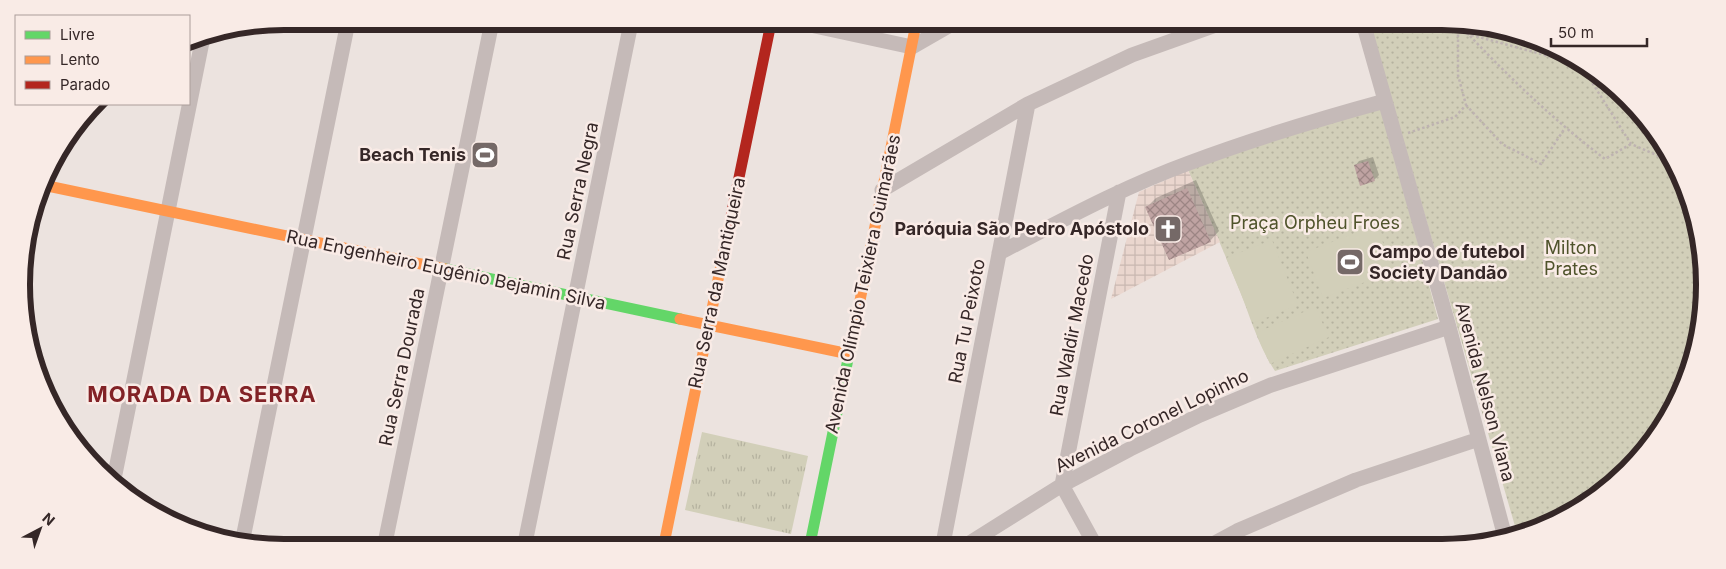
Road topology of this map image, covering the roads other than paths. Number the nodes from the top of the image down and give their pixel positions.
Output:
1 (346, 30) edge
2 (490, 30) edge
3 (630, 30) edge
4 (769, 30) edge
5 (833, 30) edge
6 (915, 30) edge
7 (942, 30) edge
8 (1202, 30) edge
9 (1365, 30) edge
10 (202, 44) edge
11 (912, 47) junction
12 (190, 100) edge
13 (1385, 101) junction
14 (1028, 104) junction
15 (189, 105) edge
16 (49, 186) edge
17 (882, 190) junction
18 (1119, 192) junction
19 (167, 211) junction
20 (304, 240) junction
21 (999, 252) junction
22 (441, 269) junction
23 (575, 297) junction
24 (709, 325) junction
25 (1449, 327) junction
26 (849, 354) junction
27 (1479, 438) junction
28 (115, 474) edge
29 (1062, 486) junction
30 (1503, 531) edge
31 (244, 536) edge
32 (386, 539) edge
33 (526, 539) edge
34 (665, 539) edge
35 (811, 539) edge
36 (945, 539) edge
37 (976, 539) edge
38 (1092, 539) edge
39 (1222, 539) edge

1 - 20 street
2 - 22 street, Rua Serra Dourada
3 - 23 street, Rua Serra Negra
4 - 24 street, Rua Serra da Mantiqueira
5 - 11 street
6 - 11 street, Avenida Olímpio Teixiera Guimarães
7 - 11 street
8 - 14 street
9 - 13 street, Avenida Nelson Viana
10 - 12 street
11 - 17 street, Avenida Olímpio Teixiera Guimarães
13 - 18 street
13 - 25 street, Avenida Nelson Viana
14 - 17 street
14 - 21 street, Rua Tu Peixoto
15 - 19 street
16 - 19 street, Rua Engenheiro Eugênio Bejamin Silva
17 - 26 street, Avenida Olímpio Teixiera Guimarães
18 - 21 street
18 - 29 street, Rua Waldir Macedo
19 - 20 street, Rua Engenheiro Eugênio Bejamin Silva
19 - 28 street
20 - 22 street, Rua Engenheiro Eugênio Bejamin Silva
20 - 31 street
21 - 36 street, Rua Tu Peixoto
22 - 23 street, Rua Engenheiro Eugênio Bejamin Silva
22 - 32 street, Rua Serra Dourada
23 - 24 street, Rua Engenheiro Eugênio Bejamin Silva
23 - 33 street, Rua Serra Negra
24 - 26 street, Rua Engenheiro Eugênio Bejamin Silva
24 - 34 street, Rua Serra da Mantiqueira
25 - 27 street, Avenida Nelson Viana
25 - 29 street, Avenida Coronel Lopinho
26 - 35 street, Avenida Olímpio Teixiera Guimarães
27 - 30 street, Avenida Nelson Viana
27 - 39 street
29 - 37 street, Avenida Coronel Lopinho
29 - 38 street

